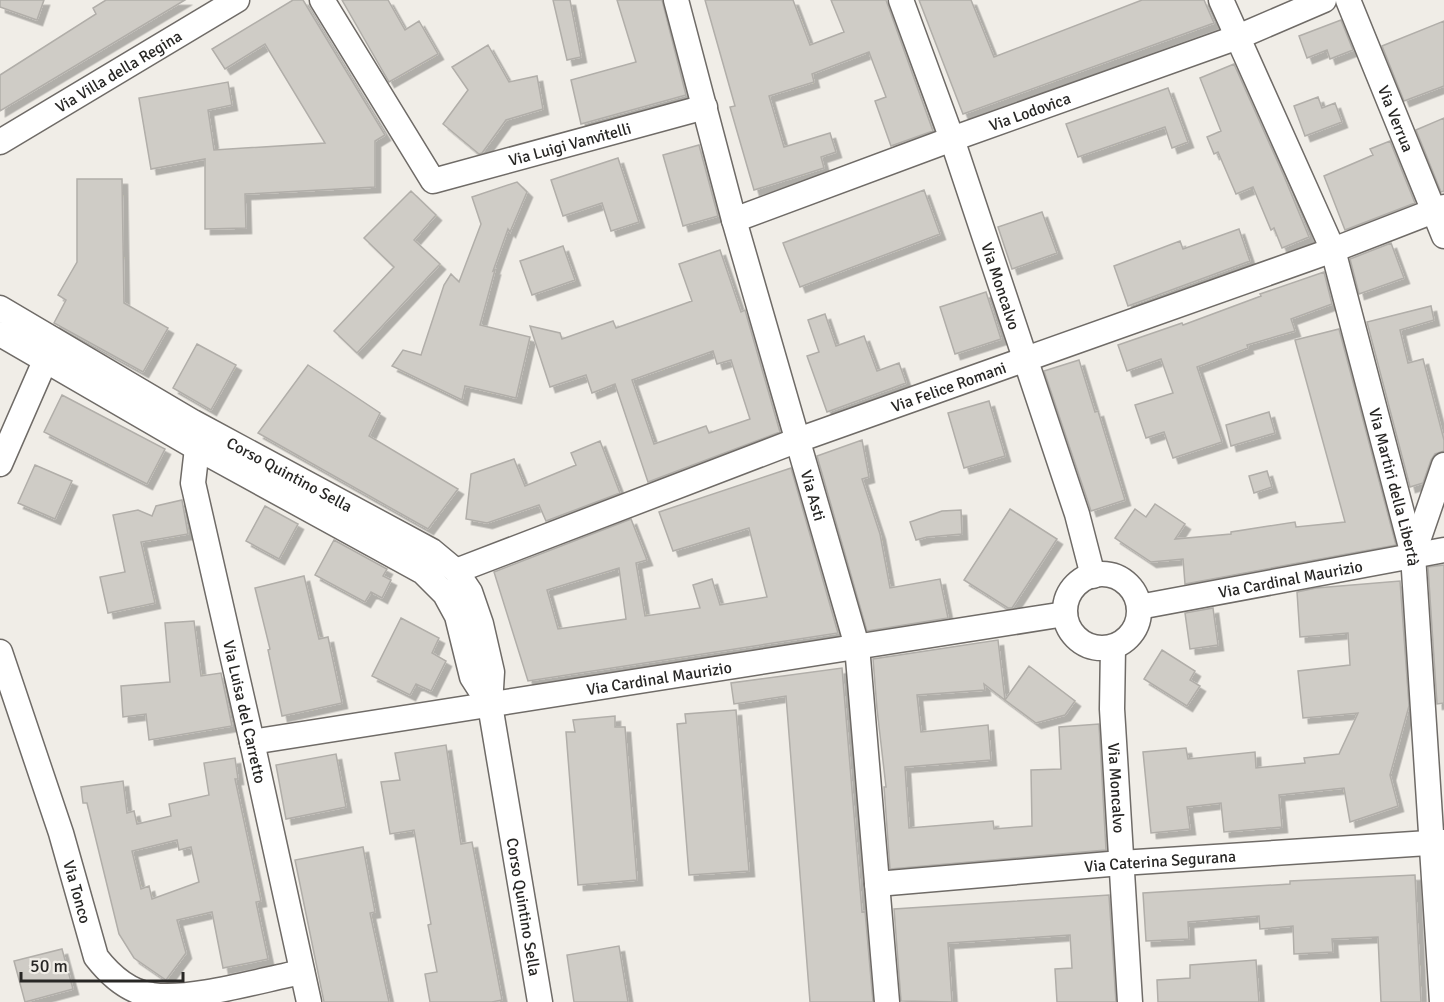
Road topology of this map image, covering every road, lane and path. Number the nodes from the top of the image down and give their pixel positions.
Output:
1 (237, 0) edge
2 (322, 0) edge
3 (676, 0) edge
4 (901, 0) edge
5 (1221, 0) edge
6 (1324, 0) edge
7 (1348, 0) edge
8 (1238, 37) junction
9 (705, 107) junction
10 (952, 139) junction
11 (0, 142) edge
12 (1439, 208) edge
13 (734, 220) junction
14 (1444, 236) edge
15 (1333, 250) junction
16 (0, 308) edge
17 (0, 334) edge
18 (45, 361) junction
19 (1024, 361) junction
20 (193, 422) junction
21 (798, 440) junction
22 (197, 448) junction
23 (0, 464) edge
24 (1444, 465) edge
25 (1444, 550) edge
26 (1413, 555) junction
27 (456, 571) junction
28 (1093, 576) junction
29 (1138, 607) junction
30 (1065, 614) junction
31 (857, 646) junction
32 (1113, 647) junction
33 (0, 652) edge
34 (490, 705) junction
35 (252, 742) junction
36 (1439, 842) edge
37 (1121, 863) junction
38 (877, 884) junction
39 (302, 972) junction
40 (191, 998) edge
41 (309, 1002) edge
42 (540, 1002) edge
43 (887, 1002) edge
44 (1130, 1002) edge
45 (1442, 1002) edge

1 - 11 street, Via Villa della Regina
2 - 9 street, Via Luigi Vanvitelli
3 - 9 street, Via Asti
4 - 10 street, Via Moncalvo
5 - 8 street, Via Martiri della Libertà
6 - 8 street, Via Lodovica
7 - 12 street, Via Verrua
8 - 10 street, Via Lodovica
8 - 15 street, Via Martiri della Libertà
9 - 13 street, Via Asti
10 - 13 street, Via Lodovica
10 - 19 street, Via Moncalvo
12 - 14 street, Via Verrua
12 - 15 street, Via Felice Romani
13 - 21 street, Via Asti
15 - 19 street, Via Felice Romani
15 - 26 street, Via Martiri della Libertà
16 - 20 street, Corso Quintino Sella
17 - 18 street, Corso Quintino Sella
18 - 22 street, Corso Quintino Sella
18 - 23 street
19 - 21 street, Via Felice Romani
19 - 28 street, Via Moncalvo
20 - 22 street, Via Luisa del Carretto
20 - 27 street, Corso Quintino Sella
21 - 27 street, Via Felice Romani
21 - 31 street, Via Asti
22 - 34 street, Corso Quintino Sella
22 - 35 street, Via Luisa del Carretto
24 - 26 street
25 - 26 street, Via Cardinal Maurizio
26 - 29 street, Via Cardinal Maurizio
26 - 36 street, Via Martiri della Libertà
27 - 34 street, Corso Quintino Sella
28 - 29 street
28 - 30 street
29 - 32 street
30 - 31 street, Via Cardinal Maurizio
30 - 32 street
31 - 34 street, Via Cardinal Maurizio
31 - 38 street, Via Asti
32 - 37 street, Via Moncalvo
33 - 40 street, Via Tonco
34 - 35 street, Via Cardinal Maurizio
34 - 42 street, Corso Quintino Sella
35 - 39 street, Via Luisa del Carretto
36 - 37 street, Via Caterina Segurana
36 - 45 street, Via Martiri della Libertà
37 - 38 street, Via Caterina Segurana
37 - 44 street, Via Moncalvo
38 - 43 street, Via Asti
39 - 40 street, Via Tonco
39 - 41 street, Via Luisa del Carretto

